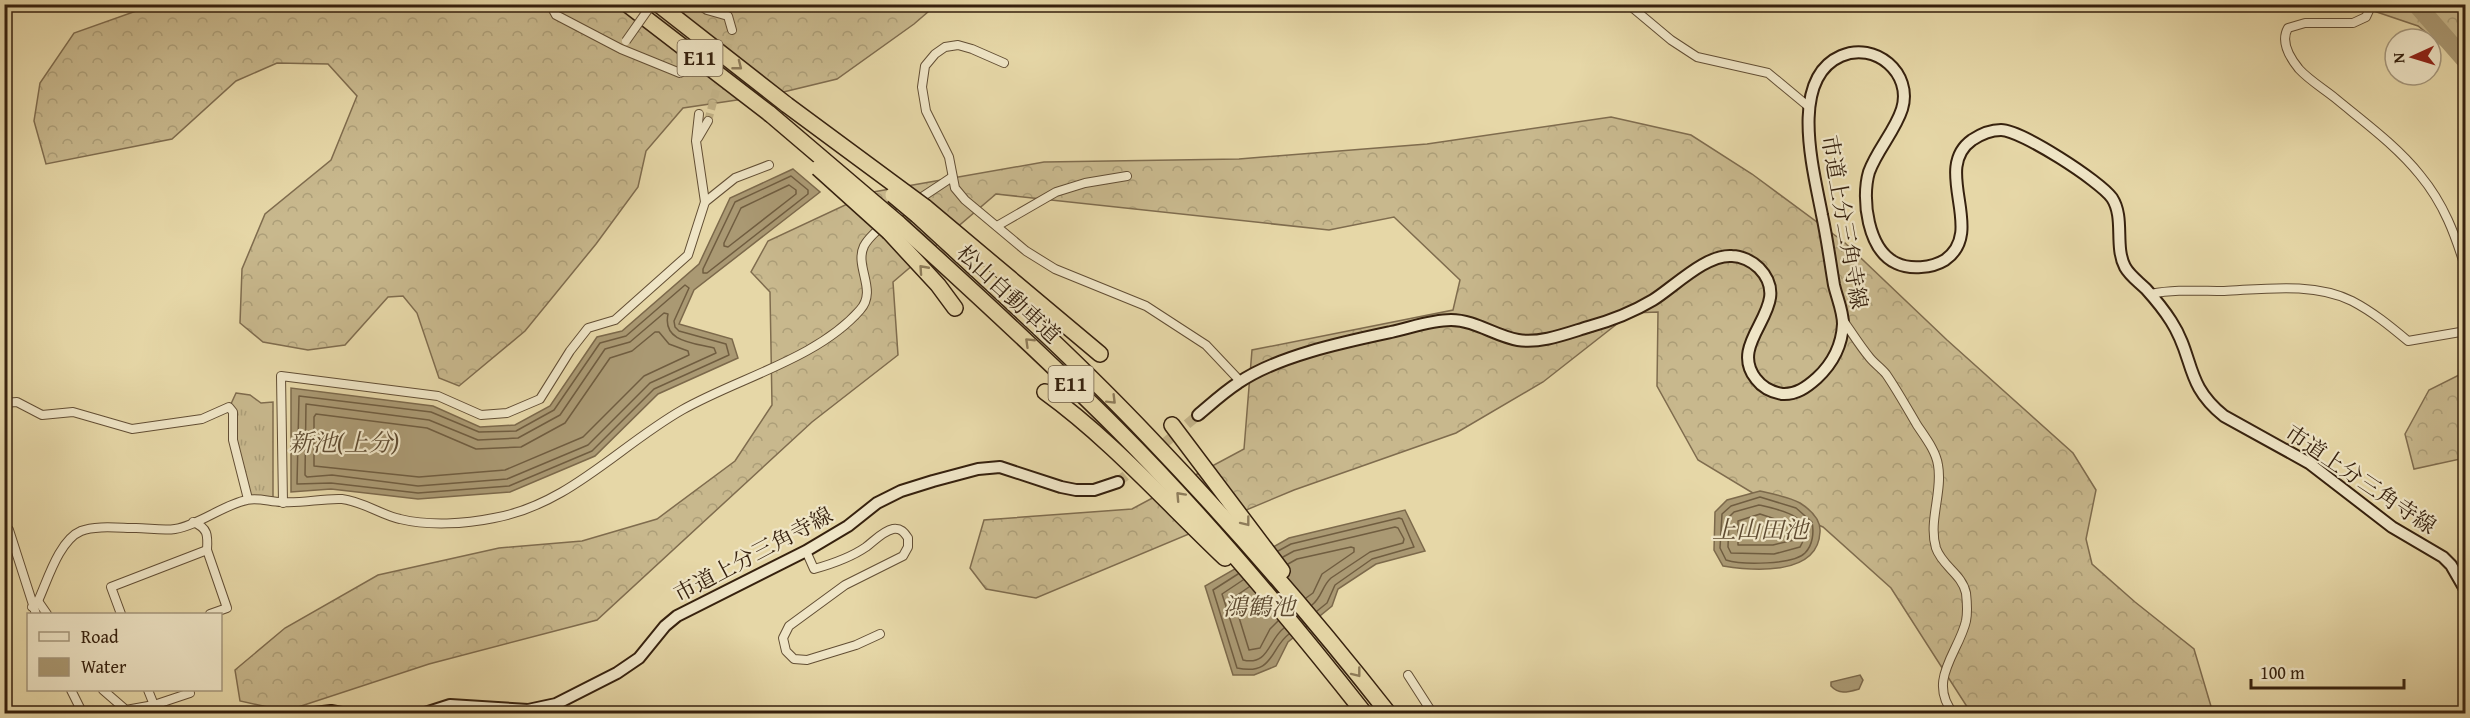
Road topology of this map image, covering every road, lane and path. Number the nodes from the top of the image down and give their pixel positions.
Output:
1 (550, 4) edge
2 (627, 4) edge
3 (652, 4) edge
4 (658, 4) edge
5 (698, 4) edge
6 (1628, 4) edge
7 (2372, 4) edge
8 (732, 30) dead end
9 (621, 49) junction
10 (1004, 63) dead end
11 (680, 73) dead end
12 (1809, 107) junction
13 (699, 114) tunnel mouth
14 (708, 121) tunnel mouth
15 (696, 141) junction
16 (769, 165) dead end
17 (1127, 176) dead end
18 (952, 177) junction
19 (705, 202) junction
20 (921, 211) junction
21 (997, 226) junction
22 (894, 227) junction
23 (2466, 270) edge
24 (2151, 294) junction
25 (956, 308) dead end
26 (1843, 320) junction
27 (2466, 331) edge
28 (1100, 354) dead end
29 (1240, 381) junction
30 (1044, 392) dead end
31 (4, 403) edge
32 (1198, 415) tunnel mouth
33 (1172, 425) dead end
34 (1118, 482) tunnel mouth
35 (248, 499) junction
36 (283, 503) junction
37 (193, 522) junction
38 (4, 524) edge
39 (1255, 543) junction
40 (207, 550) junction
41 (806, 551) junction
42 (1230, 557) junction
43 (2466, 591) edge
44 (35, 608) edge
45 (120, 613) edge
46 (215, 613) edge
47 (880, 634) dead end
48 (1408, 675) dead end
49 (72, 691) edge
50 (104, 691) edge
51 (148, 691) edge
52 (189, 691) edge
53 (154, 705) junction
54 (83, 714) edge
55 (306, 714) edge
56 (347, 714) edge
57 (422, 714) edge
58 (1365, 714) edge
59 (1389, 714) edge
60 (1432, 714) edge
61 (1954, 714) edge

1 - 9 street
2 - 22 highway, E11, bridge
3 - 9 street, bridge
4 -> 20 highway, E11, bridge
5 - 8 street
6 - 12 street
7 - 23 street
9 - 11 street
10 - 18 street
12 - 24 street, 市道上分三角寺線
12 - 26 street, 市道上分三角寺線
13 - 15 street
14 - 15 street
15 - 19 street
16 - 19 street
17 - 21 street
18 - 21 street
18 - 36 street
19 - 36 street
20 - 28 highway
20 -> 39 highway, 松山自動車道 / E11
21 - 29 street
25 -> 22 highway
42 -> 22 highway, 松山自動車道 / E11
24 - 27 street
24 - 43 street, 市道上分三角寺線
26 - 29 street, 市道上分三角寺線
26 - 61 street
29 - 32 street, 市道上分三角寺線
30 - 42 highway
31 - 35 street
33 -> 39 highway
34 - 41 street, 市道上分三角寺線
35 - 36 street
35 - 37 street
37 - 40 street
37 - 44 street
38 - 44 street
39 -> 59 highway, 松山自動車道 / E11
40 - 45 street
40 - 46 street
41 - 47 street
41 - 57 street, 市道上分三角寺線
42 - 58 highway
48 - 60 street
49 - 54 street
50 - 53 street
51 - 53 street
52 - 53 street
55 - 56 street

